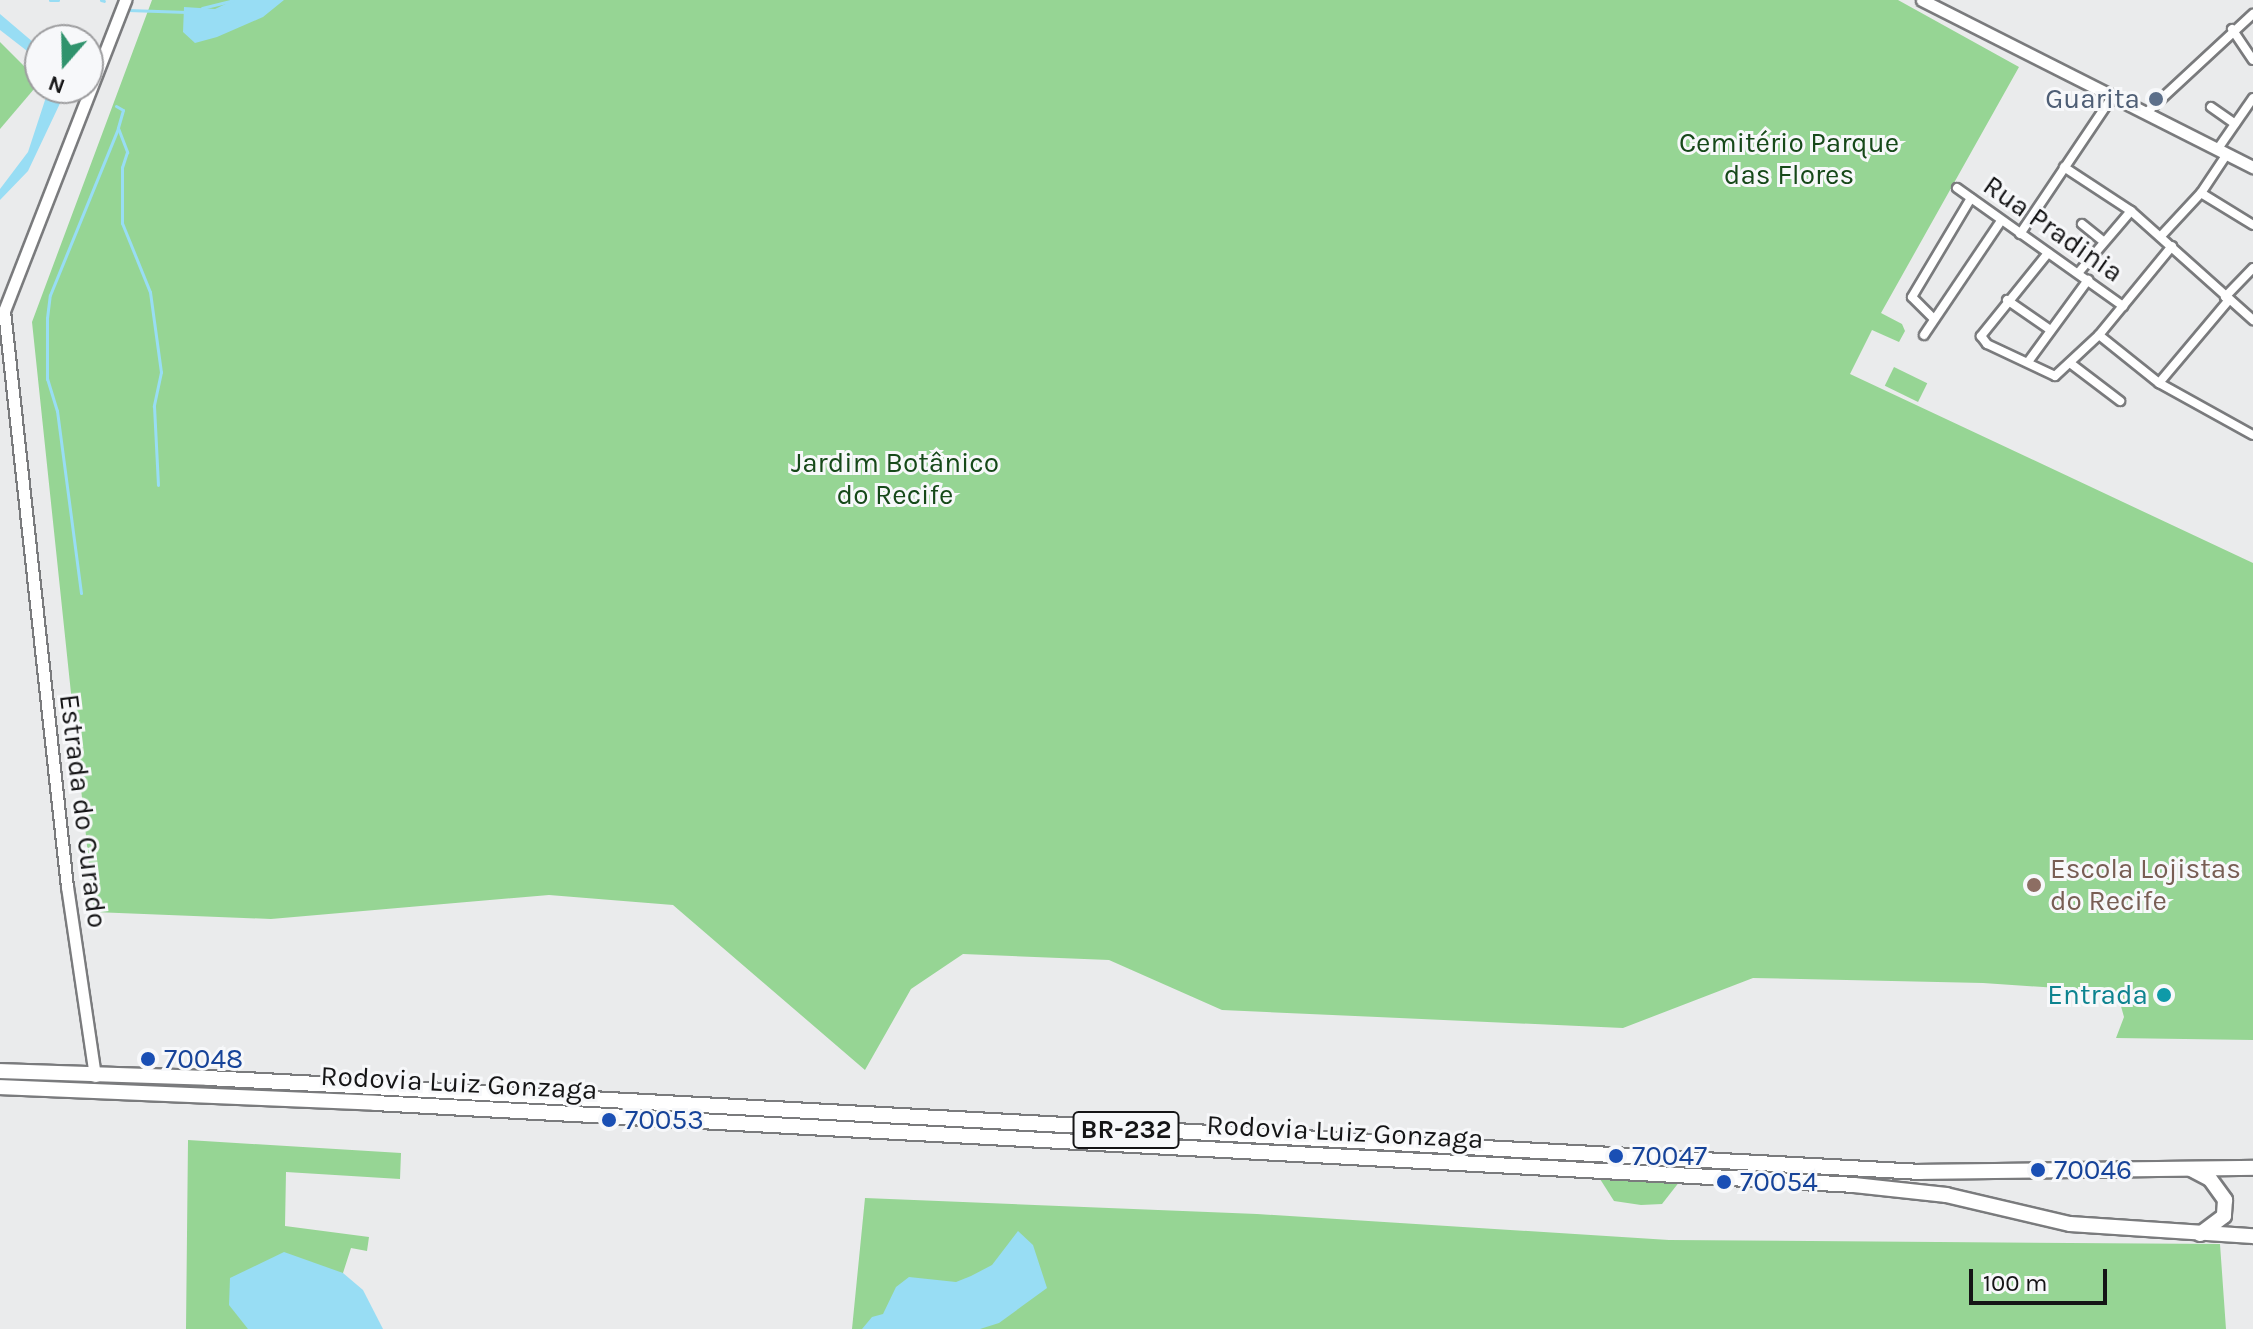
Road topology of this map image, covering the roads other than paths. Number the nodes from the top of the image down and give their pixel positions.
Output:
1 (125, 0) edge
2 (1922, 0) edge
3 (2253, 14) edge
4 (2232, 29) junction
5 (2253, 60) edge
6 (2112, 97) junction
7 (2253, 98) edge
8 (2211, 107) dead end
9 (2146, 113) junction
10 (2235, 124) junction
11 (2222, 152) junction
12 (2064, 167) junction
13 (2253, 167) edge
14 (1957, 188) dead end
15 (2201, 193) junction
16 (1971, 198) junction
17 (2131, 211) junction
18 (2001, 221) junction
19 (2082, 224) dead end
20 (2253, 225) edge
21 (2020, 234) junction
22 (2161, 236) junction
23 (2104, 242) junction
24 (2172, 246) junction
25 (2048, 253) junction
26 (2253, 268) edge
27 (2079, 272) junction
28 (2088, 280) junction
29 (2227, 298) junction
30 (2007, 300) junction
31 (2123, 306) junction
32 (2, 310) edge
33 (1934, 319) junction
34 (2253, 320) edge
35 (2049, 329) junction
36 (1924, 335) dead end
37 (2099, 335) junction
38 (2028, 362) junction
39 (2070, 363) junction
40 (2159, 383) junction
41 (2120, 401) dead end
42 (2252, 431) edge
43 (0, 1071) edge
44 (95, 1076) junction
45 (0, 1087) edge
46 (2188, 1167) junction
47 (2253, 1168) edge
48 (2199, 1235) junction
49 (2253, 1236) edge

1 - 32 main road, Estrada do Curado
2 - 6 main road
3 - 4 street
4 - 5 street
4 - 9 street
6 - 9 main road
6 - 12 street
7 - 10 street
8 - 10 street
9 - 11 main road
10 - 11 street
11 - 13 main road
11 - 15 street
12 - 17 street
12 - 21 street
14 - 16 street, Rua Pradinia
15 - 20 street
15 - 22 street
16 - 18 street, Rua Pradinia
16 - 33 street
17 - 22 street
17 - 23 street
18 - 21 street, Rua Pradinia
18 - 33 street
19 - 23 street
21 - 25 street, Rua Pradinia
22 - 24 street
23 - 27 street
24 - 29 street
24 - 31 street
25 - 27 street, Rua Pradinia
25 - 30 street
26 - 29 street
27 - 28 street, Rua Pradinia
28 - 31 street, Rua Pradinia
28 - 35 street
29 - 34 street
29 - 40 street
30 - 35 street
30 - 38 street
31 - 37 street
32 - 44 main road, Estrada do Curado
33 - 36 street
35 - 38 street
37 - 39 street
37 - 40 street
38 - 39 street
39 - 41 street
40 - 42 street
43 - 44 highway, Rodovia Luiz Gonzaga / BR-232
44 - 46 highway, Rodovia Luiz Gonzaga / BR-232
45 - 48 highway, Rodovia Luiz Gonzaga / BR-232
46 - 47 highway, Rodovia Luiz Gonzaga / BR-232
46 - 48 highway
48 - 49 highway, Rodovia Luiz Gonzaga / BR-232

